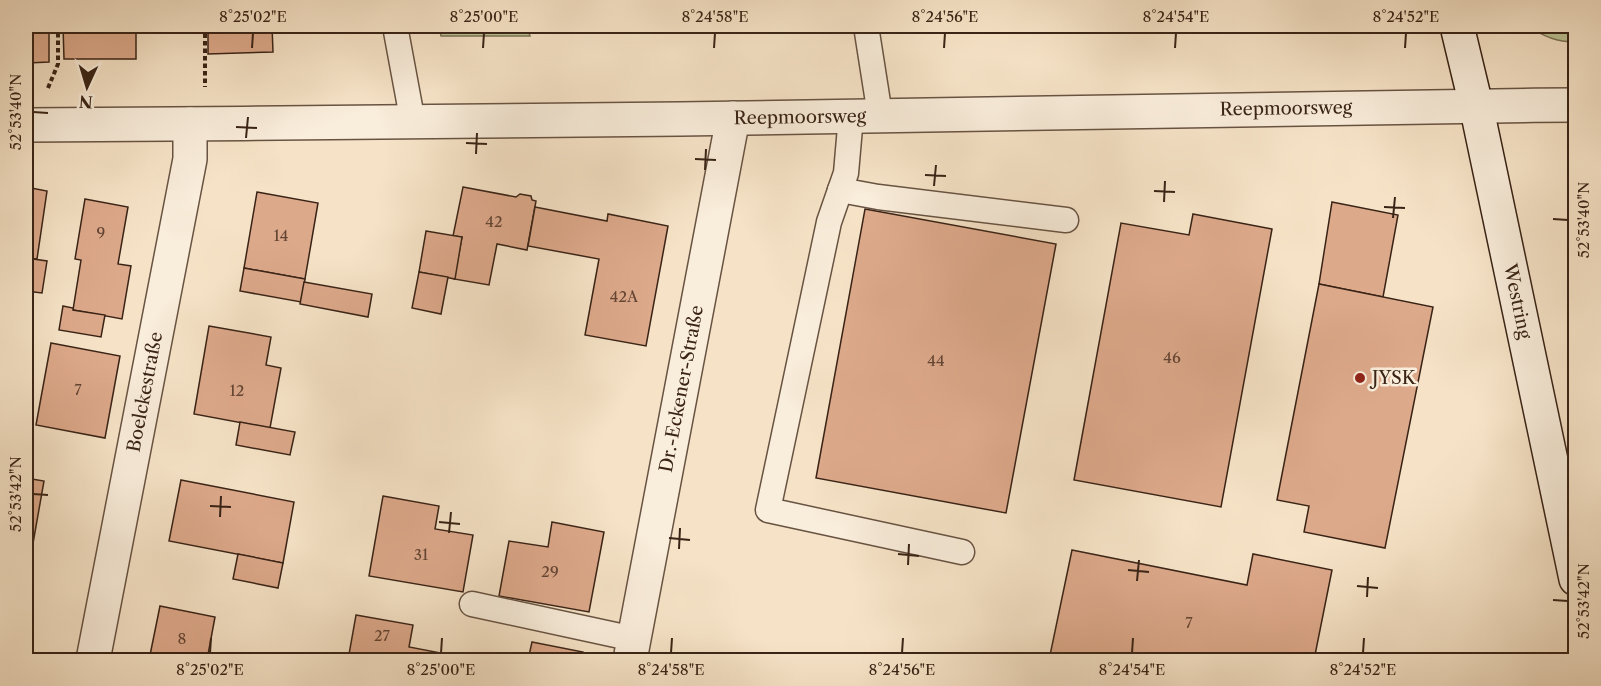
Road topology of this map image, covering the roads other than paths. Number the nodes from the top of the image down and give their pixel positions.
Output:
1 (395, 26) edge
2 (866, 26) edge
3 (1457, 26) edge
4 (1476, 105) junction
5 (1575, 105) edge
6 (866, 115) junction
7 (733, 118) junction
8 (413, 123) junction
9 (197, 124) junction
10 (35, 125) edge
11 (840, 190) junction
12 (1066, 220) dead end
13 (962, 552) dead end
14 (1575, 579) edge
15 (472, 604) dead end
16 (632, 650) edge
17 (93, 660) edge

1 - 8 lane
2 - 6 lane
3 - 4 street, Westring
4 - 5 street, Reepmoorsweg
4 - 6 street, Reepmoorsweg
4 - 14 street, Westring
6 - 7 street, Reepmoorsweg
6 - 11 lane
7 - 8 street, Reepmoorsweg
7 - 16 street, Dr.-Eckener-Straße
8 - 9 street, Reepmoorsweg
9 - 10 street, Reepmoorsweg
9 - 17 street, Boelckestraße
11 - 12 lane
11 - 13 lane
15 - 16 lane

